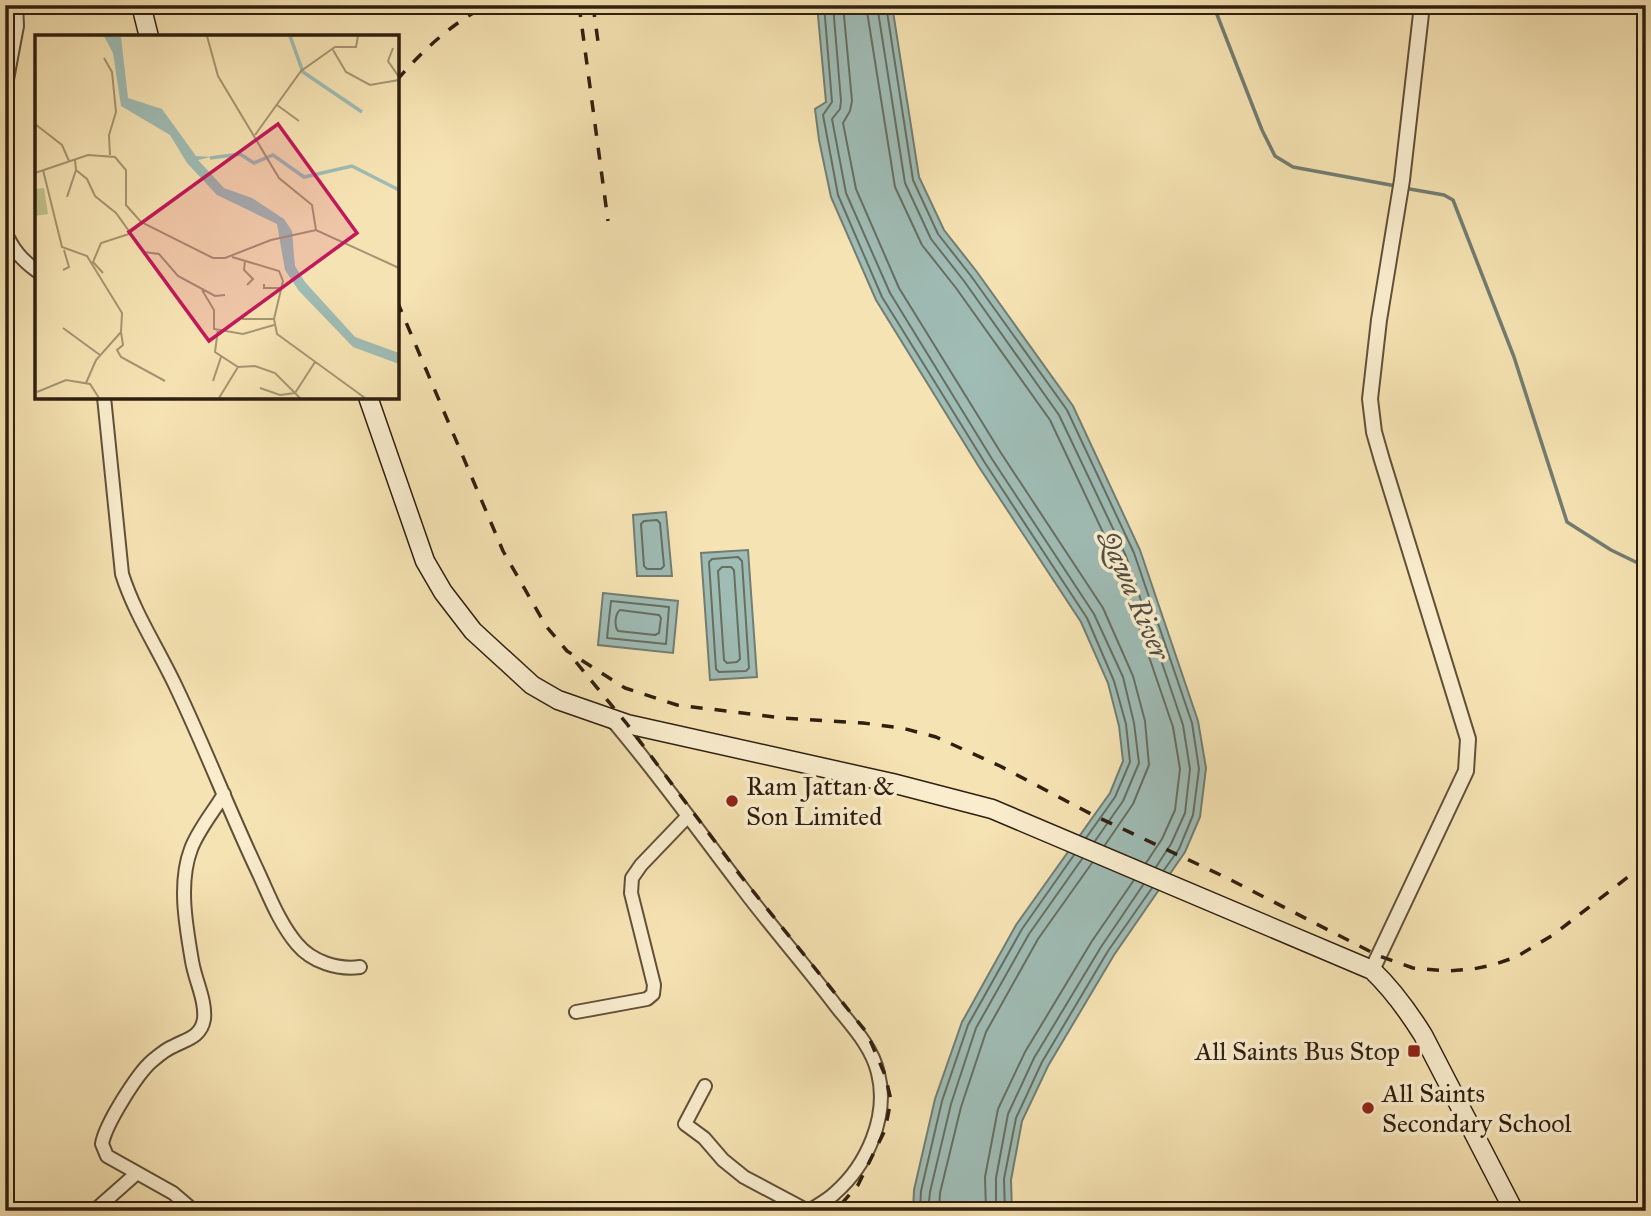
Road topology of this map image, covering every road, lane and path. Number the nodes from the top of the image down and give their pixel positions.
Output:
1 (16, 5) edge
2 (141, 5) edge
3 (1422, 5) edge
4 (5, 19) edge
5 (17, 26) junction
6 (148, 35) edge
7 (5, 90) edge
8 (5, 231) edge
9 (35, 270) edge
10 (104, 399) edge
11 (369, 399) edge
12 (613, 720) junction
13 (224, 794) junction
14 (688, 816) junction
15 (360, 967) dead end
16 (1372, 970) junction
17 (576, 1012) dead end
18 (705, 1086) dead end
19 (137, 1173) junction
20 (94, 1211) edge
21 (194, 1211) edge
22 (808, 1211) edge
23 (1514, 1211) edge

1 - 5 street
2 - 6 main road
3 - 16 street
4 - 5 street
5 - 7 street
8 - 9 street
10 - 13 street
11 - 12 main road
12 - 14 street
12 - 16 main road
13 - 15 street
13 - 19 street
14 - 17 street
14 - 22 street
16 - 23 main road
18 - 22 street
19 - 20 street
19 - 21 street

